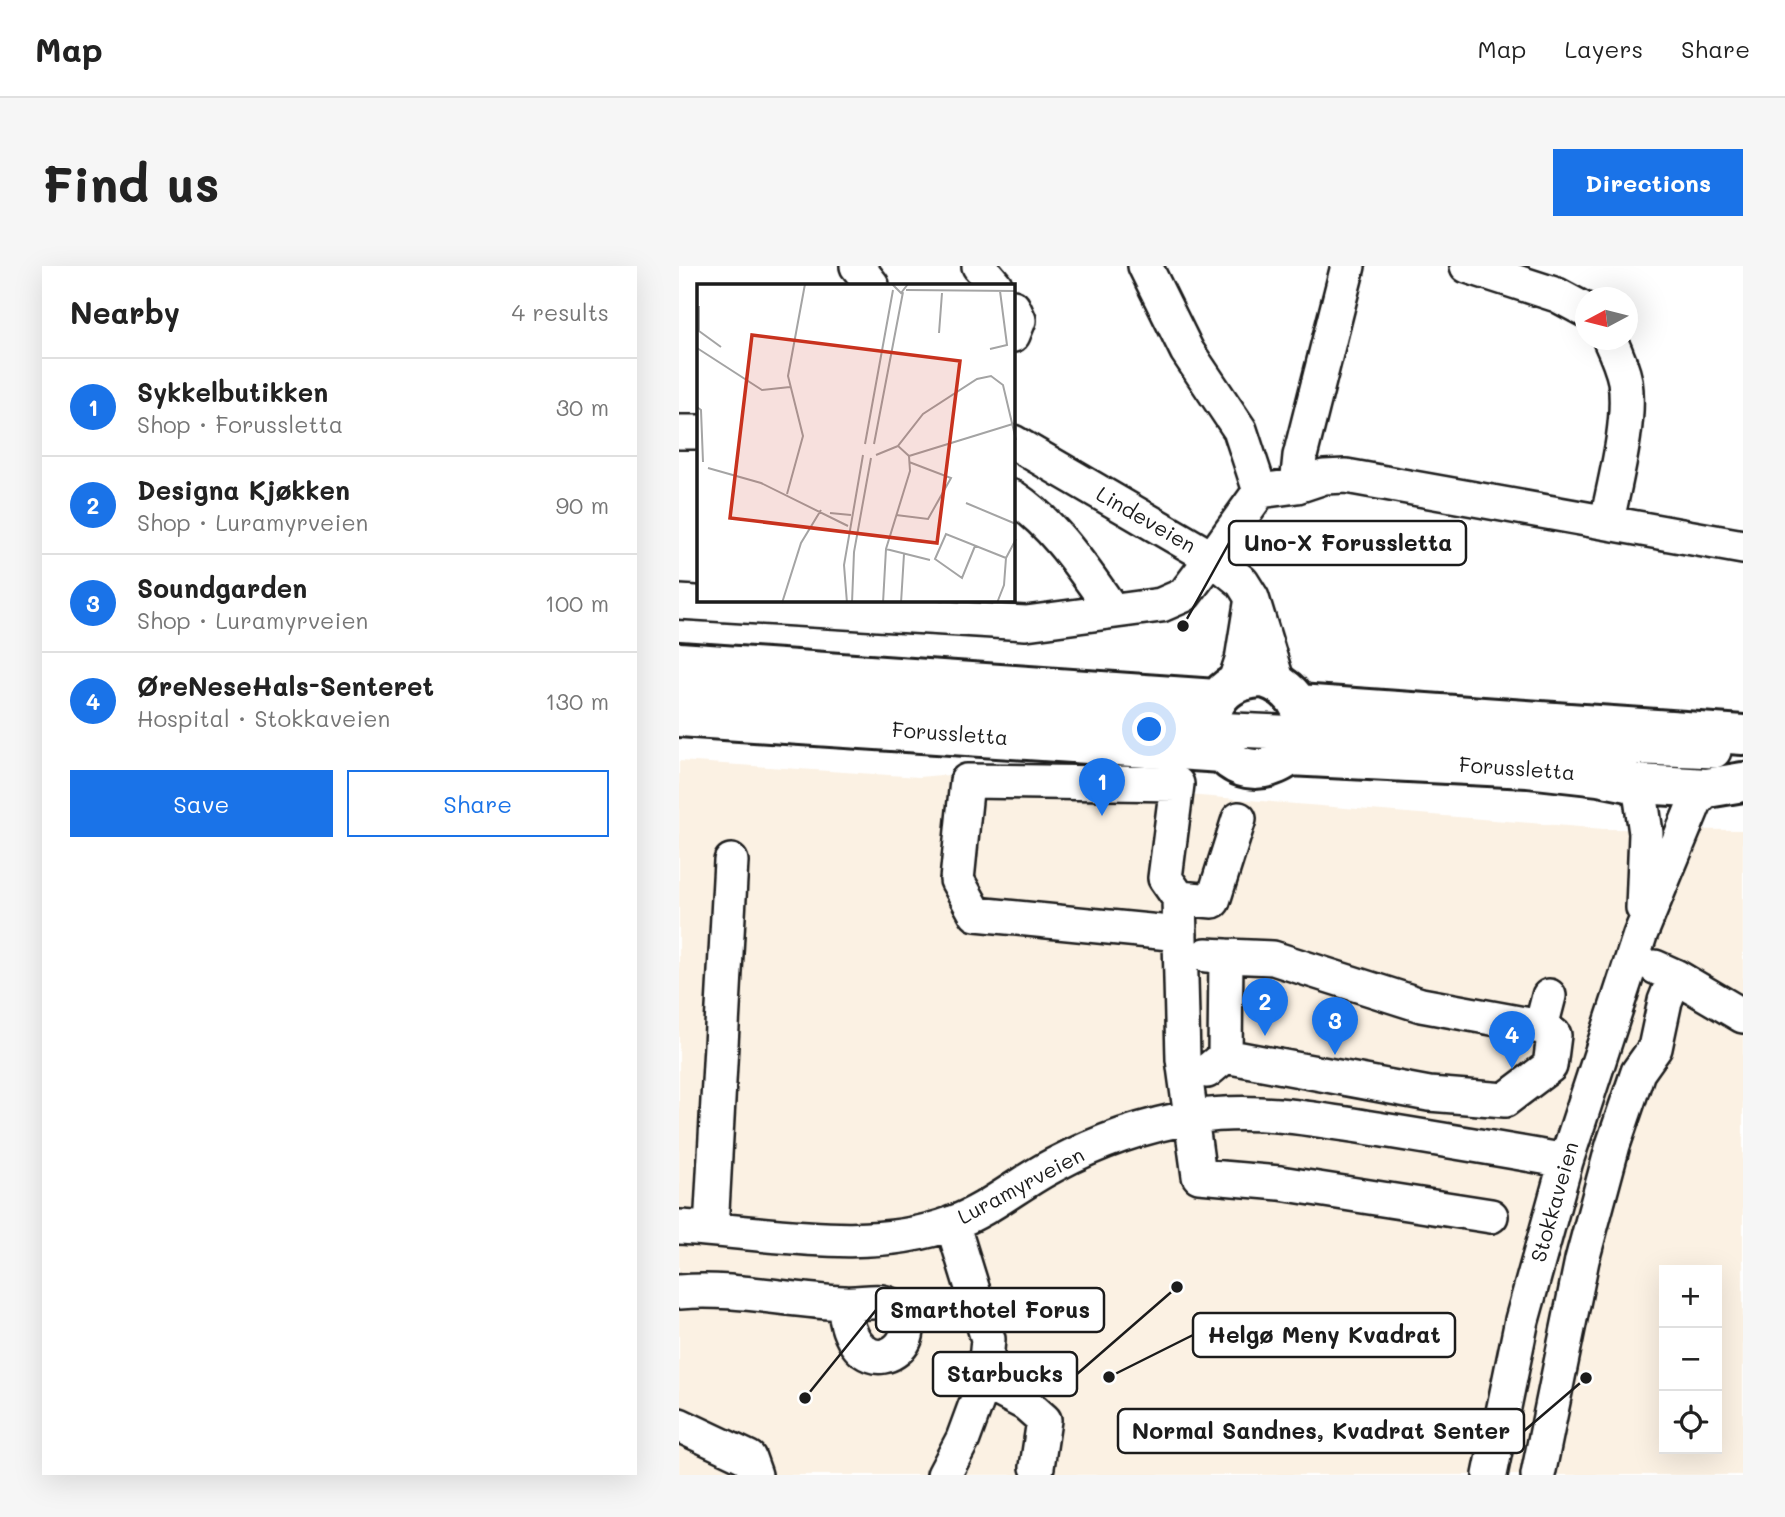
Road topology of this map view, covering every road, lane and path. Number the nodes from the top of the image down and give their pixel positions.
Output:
1 (857, 266) edge
2 (979, 266) edge
3 (1145, 266) edge
4 (1348, 266) edge
5 (1467, 266) edge
6 (871, 284) edge
7 (994, 284) edge
8 (1575, 305) edge
9 (1015, 311) edge
10 (1015, 330) edge
11 (1614, 350) edge
12 (679, 432) edge
13 (697, 432) edge
14 (1015, 443) edge
15 (1297, 486) junction
16 (1260, 491) junction
17 (1015, 497) edge
18 (1607, 521) junction
19 (1743, 547) edge
20 (1212, 558) junction
21 (1252, 598) junction
22 (679, 602) edge
23 (1113, 611) junction
24 (679, 663) edge
25 (679, 692) edge
26 (1221, 716) junction
27 (679, 718) edge
28 (1292, 719) junction
29 (1534, 720) junction
30 (1743, 735) edge
31 (1444, 738) junction
32 (1743, 753) edge
33 (1528, 768) junction
34 (1639, 784) junction
35 (1725, 785) edge
36 (1239, 819) dead end
37 (731, 862) dead end
38 (1179, 898) junction
39 (1180, 944) junction
40 (1637, 947) junction
41 (1226, 956) junction
42 (1675, 976) junction
43 (1549, 996) dead end
44 (1743, 1016) edge
45 (1541, 1027) junction
46 (1225, 1056) junction
47 (1189, 1103) junction
48 (1566, 1161) junction
49 (1491, 1216) dead end
50 (952, 1223) junction
51 (695, 1228) edge
52 (679, 1292) edge
53 (844, 1303) dead end
54 (984, 1382) junction
55 (679, 1425) edge
56 (1028, 1466) dead end
57 (755, 1475) edge
58 (944, 1475) edge
59 (1490, 1475) edge
60 (1538, 1475) edge

1 - 6 street
2 - 7 street
3 - 16 street
4 - 15 street
5 - 8 street
9 - 10 street
11 - 18 street
12 - 13 street
14 - 20 street, Lindeveien
15 - 16 street
15 - 18 street
16 - 20 street, Lindeveien
17 - 23 street
18 - 19 street
20 - 21 street
20 - 23 street
21 - 26 street
21 - 28 street
22 - 23 street
24 - 26 main road, Forussletta
25 - 26 street
26 - 27 main road, Forussletta
26 - 28 main road, Forussletta
26 - 28 main road, Forussletta
28 - 29 main road, Forussletta
28 - 31 street
28 - 33 main road, Forussletta
29 - 30 main road, Forussletta
29 - 31 street
31 - 32 street
31 - 33 street
33 - 34 main road, Forussletta
34 - 35 main road, Forussletta
34 - 40 street, Stokkaveien
35 - 40 street, Stokkaveien
36 - 38 street
37 - 51 street
38 - 39 street
38 - 39 street
39 - 41 street
39 - 47 street
40 - 42 street
40 - 48 street, Stokkaveien
41 - 45 street
41 - 46 street
42 - 44 street
42 - 60 street
43 - 45 street
45 - 46 street
46 - 47 street
47 - 48 street, Luramyrveien
47 - 49 street
47 - 50 street, Luramyrveien
48 - 59 street, Stokkaveien
50 - 51 street, Luramyrveien
50 - 54 street
52 - 53 street
54 - 56 street
54 - 58 street
55 - 57 street

